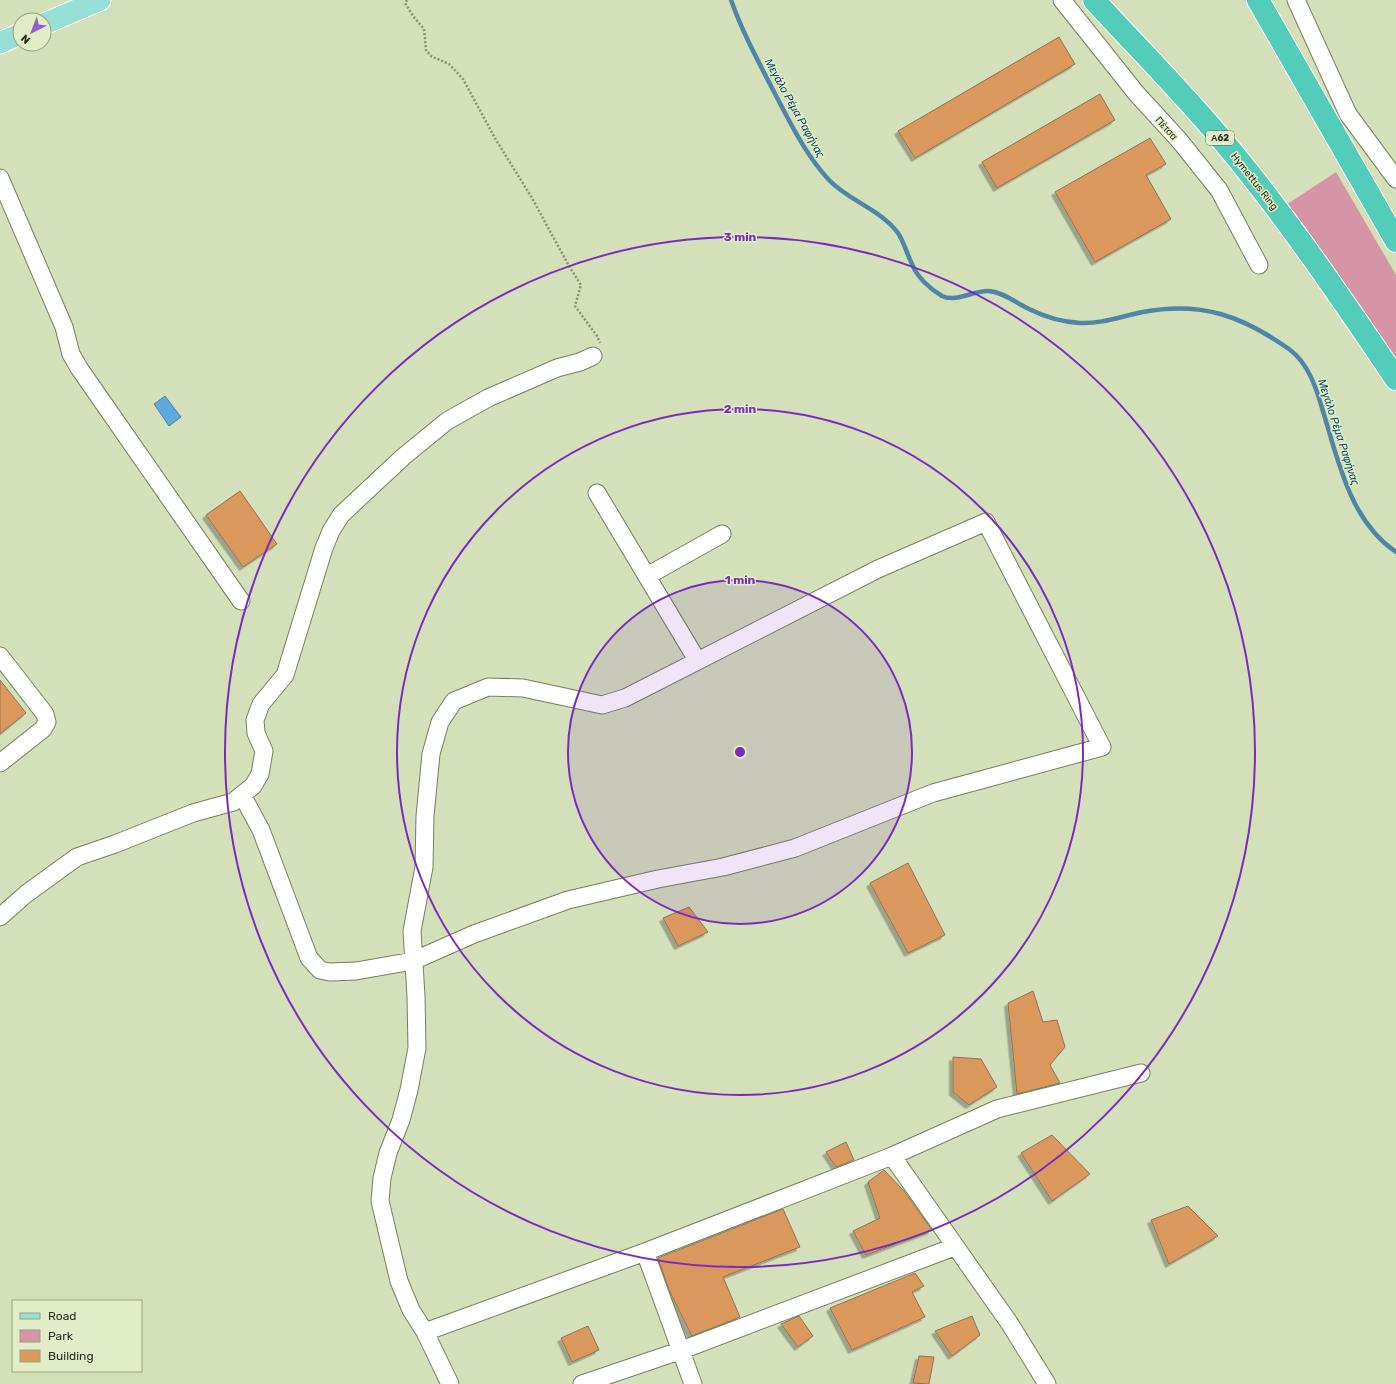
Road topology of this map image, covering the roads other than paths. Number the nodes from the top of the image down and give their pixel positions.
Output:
1 (100, 0) edge
2 (1062, 0) edge
3 (1094, 0) edge
4 (1258, 0) edge
5 (1296, 0) edge
6 (52, 21) edge
7 (12, 38) edge
8 (0, 43) edge
9 (0, 178) edge
10 (1396, 179) edge
11 (1396, 241) edge
12 (1259, 265) dead end
13 (593, 356) road end
14 (1396, 378) edge
15 (597, 493) dead end
16 (722, 534) dead end
17 (647, 576) junction
18 (241, 601) dead end
19 (0, 656) edge
20 (697, 660) junction
21 (0, 763) edge
22 (242, 795) junction
23 (0, 917) edge
24 (413, 961) junction
25 (1141, 1074) dead end
26 (892, 1156) junction
27 (954, 1247) junction
28 (645, 1252) junction
29 (425, 1332) junction
30 (682, 1350) junction
31 (450, 1384) edge
32 (582, 1384) edge
33 (693, 1384) edge
34 (1047, 1384) edge

1 - 6 main road
2 - 12 street, Πέτσα
3 - 14 highway, Hymettus Ring / Α62
4 - 11 highway
5 - 10 street
7 - 8 main road
9 - 18 street
13 - 22 street
15 - 17 street
16 - 17 street
17 - 20 street
19 - 21 street
20 - 24 street
20 - 24 street
22 - 23 street
22 - 24 street
24 - 29 street
25 - 26 street
26 - 27 street
26 - 28 street
27 - 30 street
27 - 34 street
28 - 29 street
28 - 30 street
29 - 31 street
30 - 32 street
30 - 33 street

